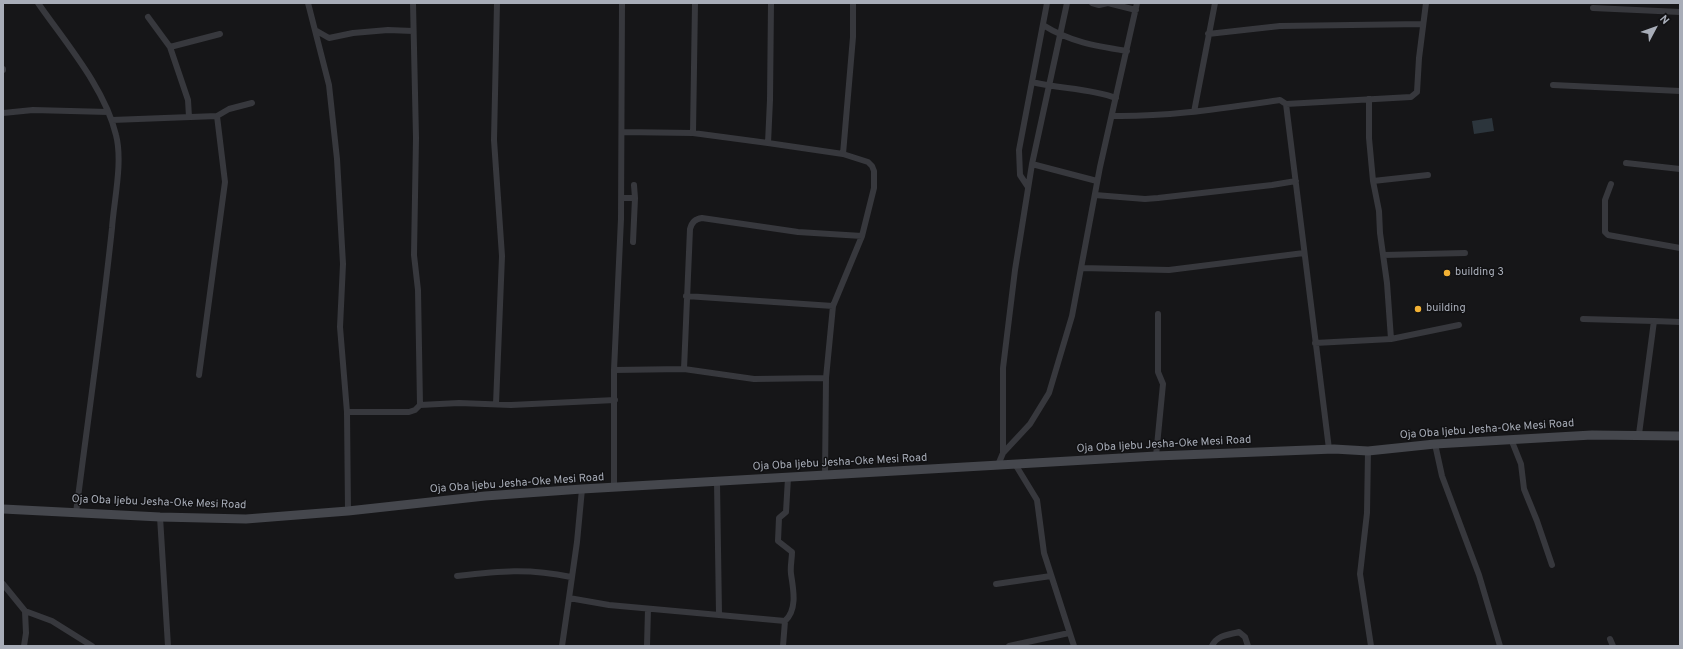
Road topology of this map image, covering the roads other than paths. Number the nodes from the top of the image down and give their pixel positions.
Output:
1 (38, 3) edge
2 (308, 3) edge
3 (412, 3) edge
4 (497, 3) edge
5 (622, 3) edge
6 (695, 3) edge
7 (771, 3) edge
8 (853, 3) edge
9 (1047, 3) edge
10 (1092, 3) edge
11 (1137, 3) edge
12 (1215, 3) edge
13 (1426, 3) edge
14 (1067, 4) edge
15 (1593, 8) dead end
16 (1136, 10) junction
17 (1680, 12) edge
18 (148, 17) dead end
19 (1423, 24) junction
20 (1043, 25) junction
21 (315, 30) junction
22 (413, 31) junction
23 (220, 34) dead end
24 (1208, 34) junction
25 (1060, 36) junction
26 (170, 47) junction
27 (1127, 51) junction
28 (1032, 82) junction
29 (1049, 86) junction
30 (1553, 86) dead end
31 (1680, 91) edge
32 (1116, 98) junction
33 (1369, 99) junction
34 (252, 103) dead end
35 (1286, 104) junction
36 (108, 112) junction
37 (1194, 112) junction
38 (3, 113) edge
39 (216, 116) junction
40 (1112, 116) junction
41 (189, 117) junction
42 (112, 120) junction
43 (622, 132) junction
44 (693, 133) junction
45 (768, 143) junction
46 (843, 154) junction
47 (1626, 163) dead end
48 (1032, 164) junction
49 (1680, 169) edge
50 (1428, 175) dead end
51 (1097, 181) junction
52 (1296, 181) junction
53 (1373, 181) junction
54 (1611, 184) dead end
55 (634, 185) dead end
56 (1028, 187) junction
57 (1095, 195) junction
58 (622, 198) junction
59 (635, 198) junction
60 (862, 236) junction
61 (633, 242) dead end
62 (1680, 248) edge
63 (1304, 253) junction
64 (1465, 253) dead end
65 (1384, 255) junction
66 (1081, 268) junction
67 (686, 296) junction
68 (833, 306) junction
69 (1158, 314) dead end
70 (1583, 319) dead end
71 (1654, 321) junction
72 (1680, 322) edge
73 (1459, 325) dead end
74 (1391, 338) junction
75 (1315, 344) junction
76 (684, 369) junction
77 (614, 370) junction
78 (199, 375) dead end
79 (826, 378) junction
80 (615, 400) junction
81 (496, 404) junction
82 (420, 405) junction
83 (347, 412) junction
84 (1639, 434) junction
85 (1680, 436) edge
86 (1511, 440) junction
87 (1435, 444) junction
88 (1329, 449) junction
89 (1368, 450) junction
90 (1003, 452) junction
91 (1156, 456) junction
92 (1015, 464) junction
93 (998, 465) junction
94 (825, 476) junction
95 (788, 478) junction
96 (717, 482) junction
97 (614, 488) junction
98 (582, 489) junction
99 (3, 509) edge
100 (348, 511) junction
101 (76, 513) junction
102 (160, 518) junction
103 (1552, 565) dead end
104 (457, 576) dead end
105 (1051, 576) junction
106 (571, 577) junction
107 (3, 584) edge
108 (996, 584) dead end
109 (569, 598) junction
110 (648, 609) junction
111 (25, 611) junction
112 (719, 614) junction
113 (785, 621) junction
114 (1070, 633) junction
115 (1610, 639) dead end
116 (24, 646) edge
117 (92, 646) edge
118 (168, 646) edge
119 (562, 646) edge
120 (647, 646) edge
121 (783, 646) edge
122 (1009, 646) edge
123 (1074, 646) edge
124 (1212, 646) edge
125 (1248, 646) edge
126 (1371, 646) edge
127 (1500, 646) edge
128 (1612, 646) edge

1 - 36 street
2 - 21 street
3 - 22 street
4 - 81 street
5 - 43 street
6 - 44 street
7 - 45 street
8 - 46 street
9 - 20 street
10 - 16 street
11 - 16 street
12 - 24 street
13 - 19 street
14 - 25 street
15 - 17 street
16 - 27 street
18 - 26 street
19 - 24 street
19 - 33 street
20 - 25 street
20 - 28 street
21 - 22 street
21 - 83 street
22 - 82 street
23 - 26 street
24 - 37 street
25 - 27 street
25 - 29 street
26 - 41 street
27 - 32 street
28 - 29 street
28 - 56 street
29 - 32 street
29 - 48 street
30 - 31 street
32 - 40 street
33 - 35 street
33 - 53 street
34 - 39 street
35 - 37 street
35 - 52 street
36 - 38 street
36 - 42 street
37 - 40 street
39 - 41 street
39 - 78 street
40 - 51 street
41 - 42 street
42 - 101 street
43 - 44 street
43 - 58 street
44 - 45 street
45 - 46 street
46 - 60 street
47 - 49 street
48 - 51 street
48 - 56 street
50 - 53 street
51 - 57 street
52 - 57 street
52 - 63 street
53 - 65 street
54 - 62 street
55 - 59 street
56 - 90 street
57 - 66 street
58 - 59 street
58 - 77 street
59 - 61 street
60 - 67 street
60 - 68 street
63 - 66 street
63 - 75 street
64 - 65 street
65 - 74 street
66 - 90 street
67 - 68 street
67 - 76 street
68 - 79 street
69 - 91 street
70 - 71 street
71 - 72 street
71 - 84 street
73 - 74 street
74 - 75 street
75 - 88 street
76 - 77 street
76 - 79 street
77 - 80 street
79 - 94 street
80 - 81 street
80 - 97 street
81 - 82 street
82 - 83 street
83 - 100 street
84 - 85 main road, Oja Oba Ijebu Jesha-Oke Mesi Road
84 - 86 main road, Oja Oba Ijebu Jesha-Oke Mesi Road
86 - 87 main road, Oja Oba Ijebu Jesha-Oke Mesi Road
86 - 103 street
87 - 89 main road, Oja Oba Ijebu Jesha-Oke Mesi Road
87 - 127 street
88 - 89 main road, Oja Oba Ijebu Jesha-Oke Mesi Road
88 - 91 main road, Oja Oba Ijebu Jesha-Oke Mesi Road
89 - 126 street
90 - 93 street
91 - 92 main road, Oja Oba Ijebu Jesha-Oke Mesi Road
92 - 93 main road, Oja Oba Ijebu Jesha-Oke Mesi Road
92 - 105 street
93 - 94 main road, Oja Oba Ijebu Jesha-Oke Mesi Road
94 - 95 main road, Oja Oba Ijebu Jesha-Oke Mesi Road
95 - 96 main road, Oja Oba Ijebu Jesha-Oke Mesi Road
95 - 113 street
96 - 97 main road, Oja Oba Ijebu Jesha-Oke Mesi Road
96 - 112 street
97 - 98 main road, Oja Oba Ijebu Jesha-Oke Mesi Road
98 - 100 main road, Oja Oba Ijebu Jesha-Oke Mesi Road
98 - 106 street
99 - 101 main road, Oja Oba Ijebu Jesha-Oke Mesi Road
100 - 102 main road, Oja Oba Ijebu Jesha-Oke Mesi Road
101 - 102 main road, Oja Oba Ijebu Jesha-Oke Mesi Road
102 - 118 street
104 - 106 street
105 - 108 street
105 - 114 street
106 - 109 street
107 - 111 street
109 - 110 street
109 - 119 street
110 - 112 street
110 - 120 street
111 - 116 street
111 - 117 street
112 - 113 street
113 - 121 street
114 - 122 street
114 - 123 street
115 - 128 street
124 - 125 street

